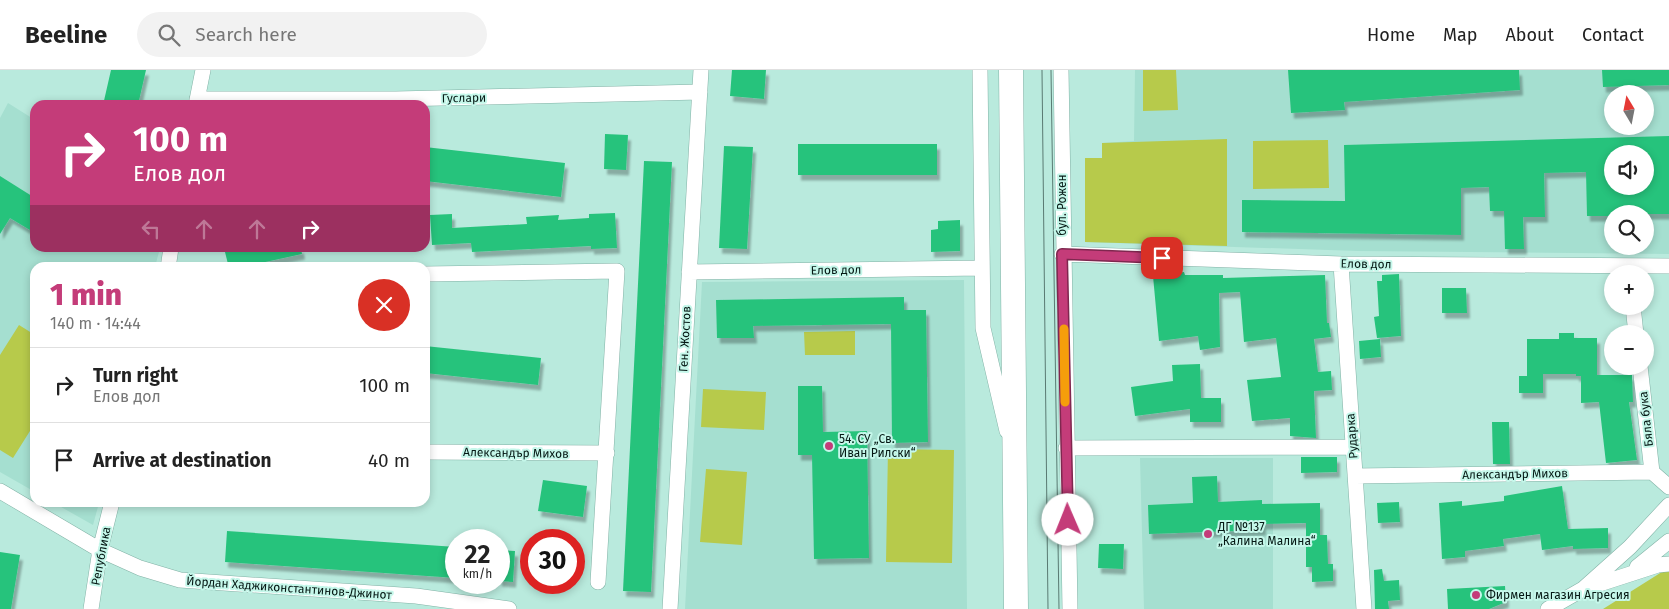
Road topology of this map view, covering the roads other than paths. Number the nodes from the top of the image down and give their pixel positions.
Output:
1 (202, 70) edge
2 (701, 70) edge
3 (980, 70) edge
4 (1011, 70) edge
5 (1061, 70) edge
6 (700, 92) junction
7 (197, 100) edge
8 (330, 100) edge
9 (1062, 254) junction
10 (1341, 264) junction
11 (1669, 266) edge
12 (982, 268) junction
13 (1654, 268) edge
14 (1604, 269) edge
15 (689, 272) junction
16 (430, 274) edge
17 (1641, 375) edge
18 (1353, 447) junction
19 (1066, 448) junction
20 (430, 452) edge
21 (608, 453) junction
22 (1015, 464) junction
23 (1652, 472) junction
24 (1355, 476) junction
25 (1669, 487) edge
26 (0, 491) edge
27 (1669, 505) edge
28 (111, 507) edge
29 (1669, 541) edge
30 (100, 550) junction
31 (1669, 564) edge
32 (1621, 578) junction
33 (598, 582) dead end
34 (1583, 589) junction
35 (415, 603) edge
36 (91, 609) edge
37 (509, 609) edge
38 (670, 609) edge
39 (1016, 609) edge
40 (1070, 609) edge
41 (1364, 609) edge
42 (1548, 609) edge

1 - 7 street
2 - 6 street, Ген. Жостов
3 - 12 street
4 - 22 main road
5 - 9 street, бул. Рожен
6 - 8 street, Гуслари
6 - 15 street, Ген. Жостов
9 - 10 street, Елов дол
9 - 19 street, бул. Рожен
10 - 14 street, Елов дол
10 - 18 street, Рударка
11 - 13 street, Елов дол
12 - 15 street, Елов дол
12 - 22 street
15 - 38 street, Ген. Жостов
16 - 21 street
17 - 23 street, Бяла бука
18 - 19 street
18 - 24 street, Рударка
19 - 40 street, бул. Рожен
20 - 21 street, Александър Михов
21 - 33 street
22 - 39 main road
23 - 24 street, Александър Михов
23 - 25 street
24 - 41 street, Рударка
26 - 30 street, Йордан Хаджиконстантинов-Джинот
27 - 34 street
28 - 30 street, Република
29 - 32 street
30 - 35 street, Йордан Хаджиконстантинов-Джинот
30 - 36 street, Република
31 - 32 street
32 - 34 street
34 - 42 street
35 - 37 street, Йордан Хаджиконстантинов-Джинот

